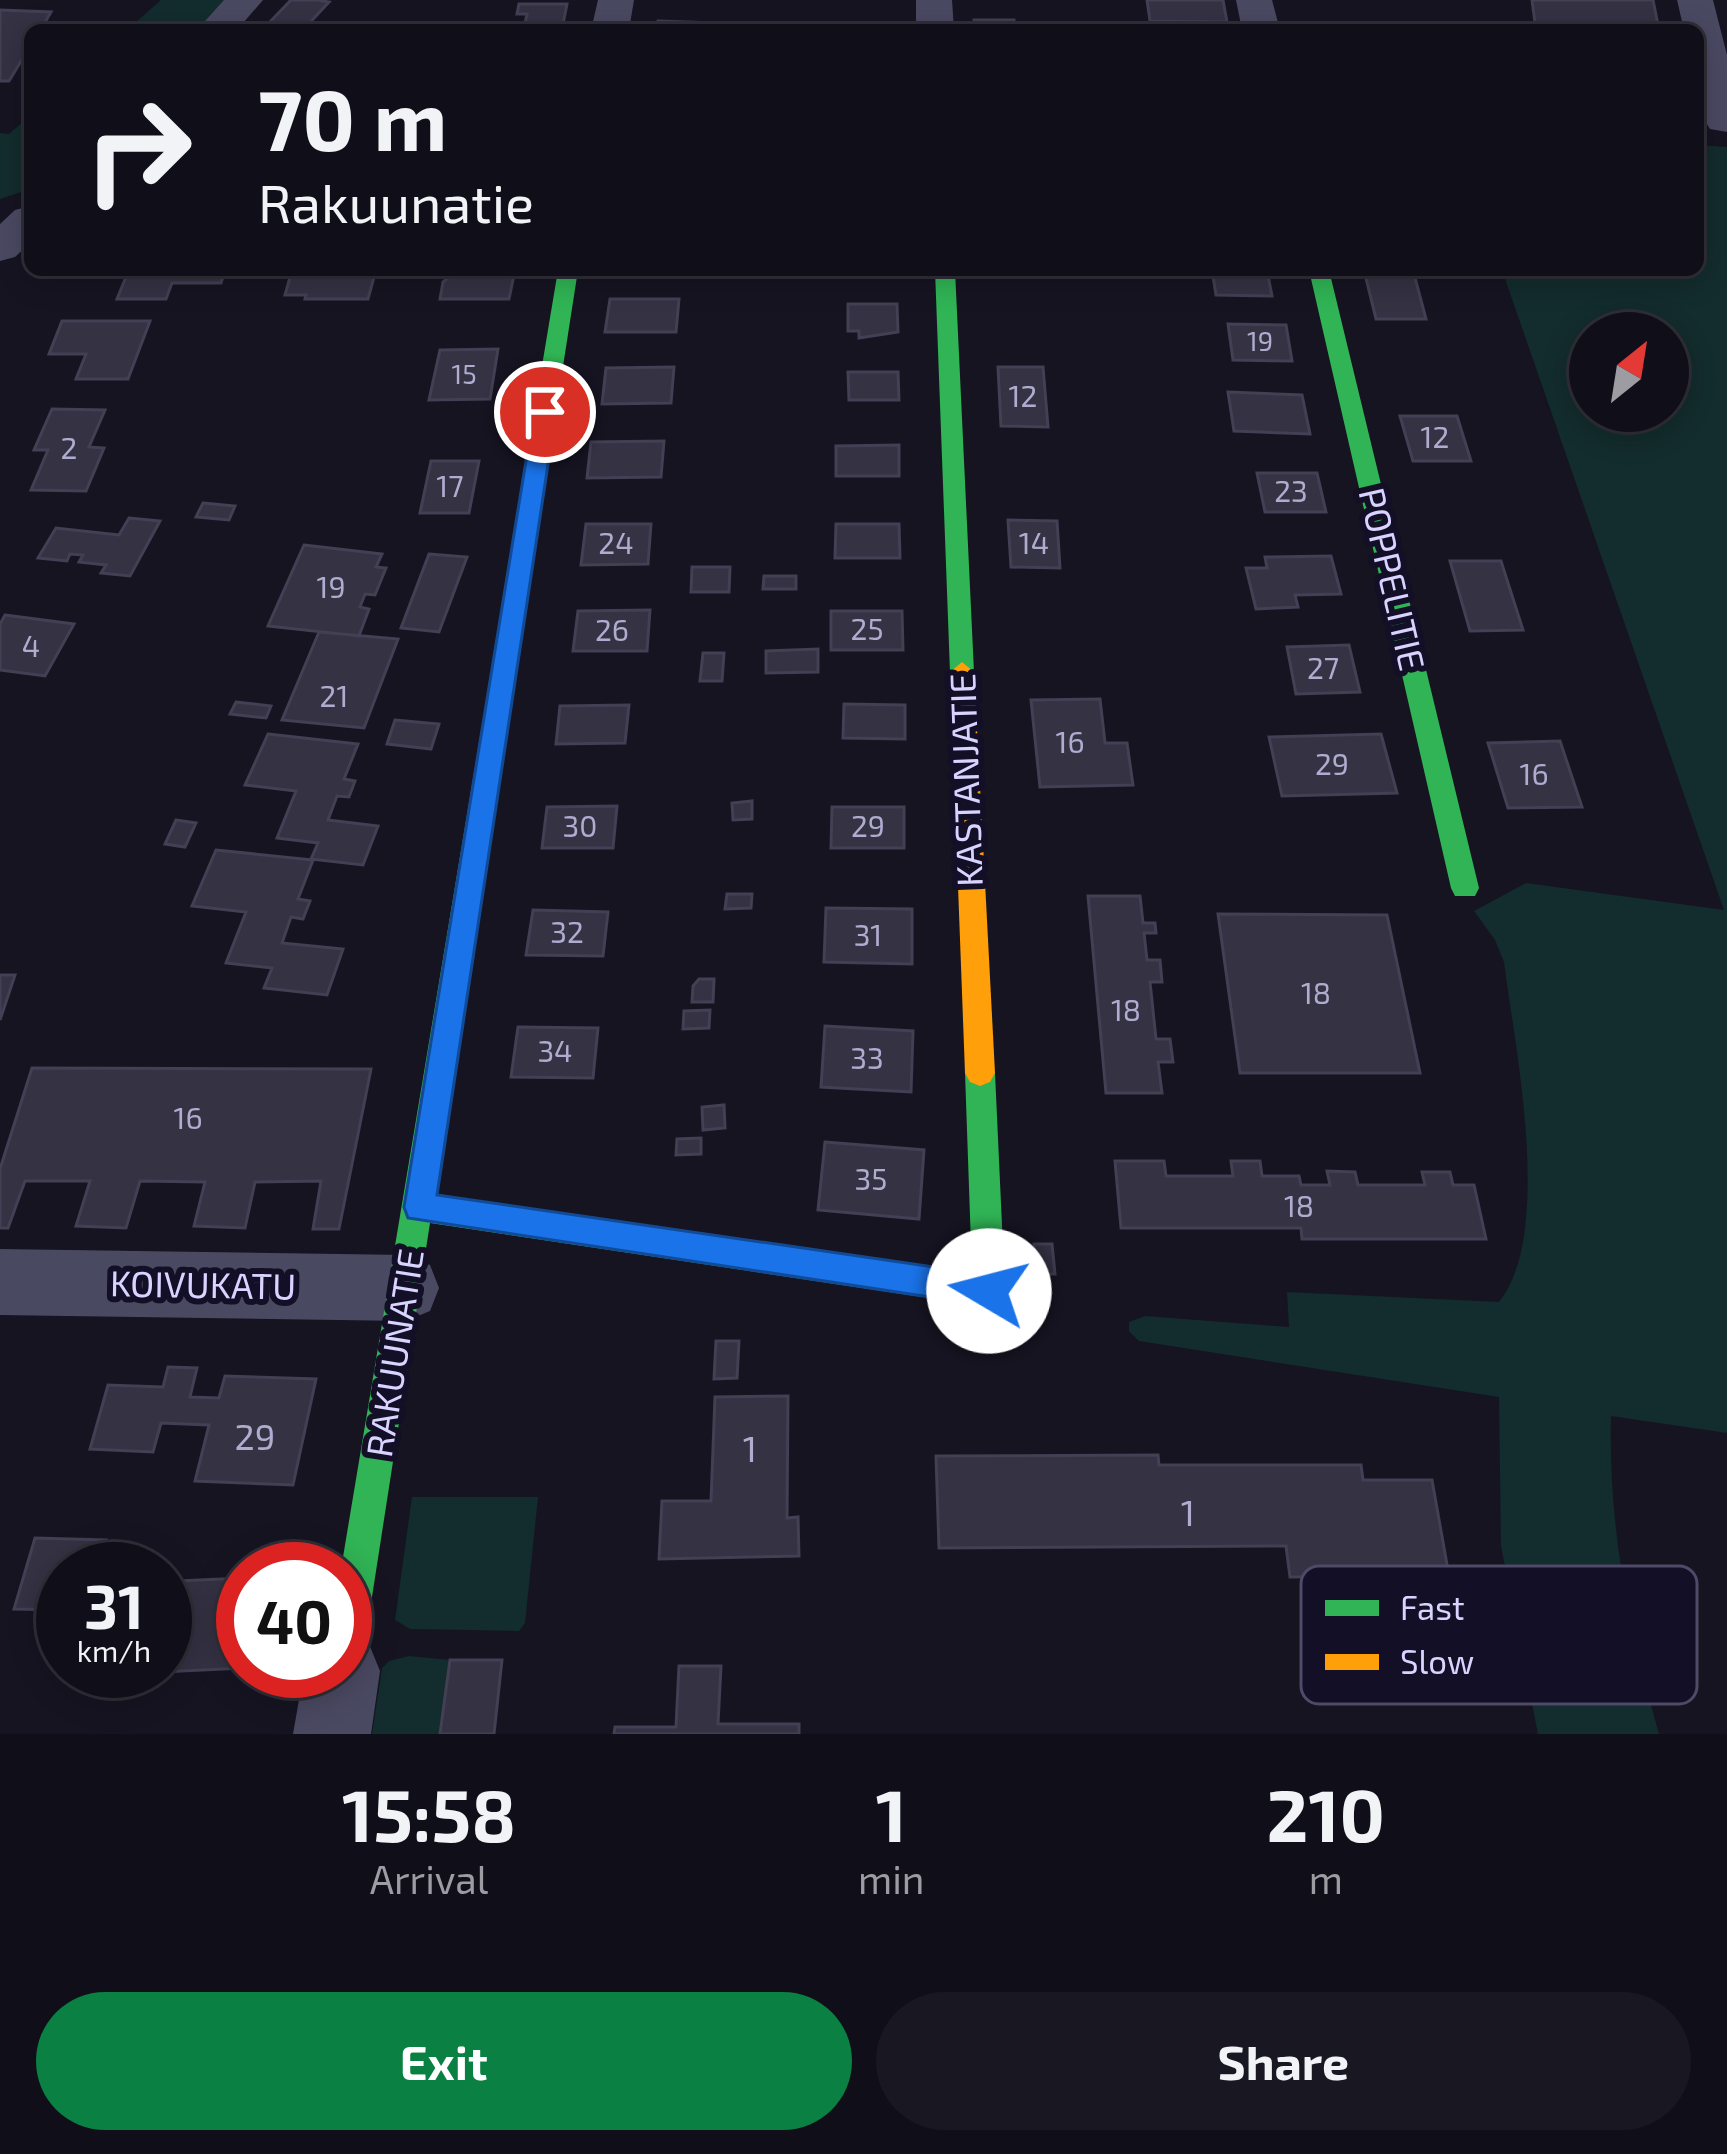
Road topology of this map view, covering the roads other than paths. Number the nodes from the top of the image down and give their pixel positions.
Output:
1 (245, 0) edge
2 (221, 24) edge
3 (1704, 38) edge
4 (1724, 121) edge
5 (24, 225) edge
6 (0, 248) edge
7 (567, 276) edge
8 (945, 276) edge
9 (1319, 276) edge
10 (1466, 888) dead end
11 (419, 1207) junction
12 (0, 1282) edge
13 (406, 1288) junction
14 (364, 1542) edge
15 (338, 1698) edge
16 (332, 1734) edge

1 - 2 street
3 - 4 street
5 - 6 street
7 - 11 street, RAKUUNATIE
8 - 11 street, KASTANJATIE
9 - 10 street, POPPELITIE
11 - 13 street, RAKUUNATIE
12 - 13 street, KOIVUKATU
13 - 14 street, RAKUUNATIE
15 - 16 street

